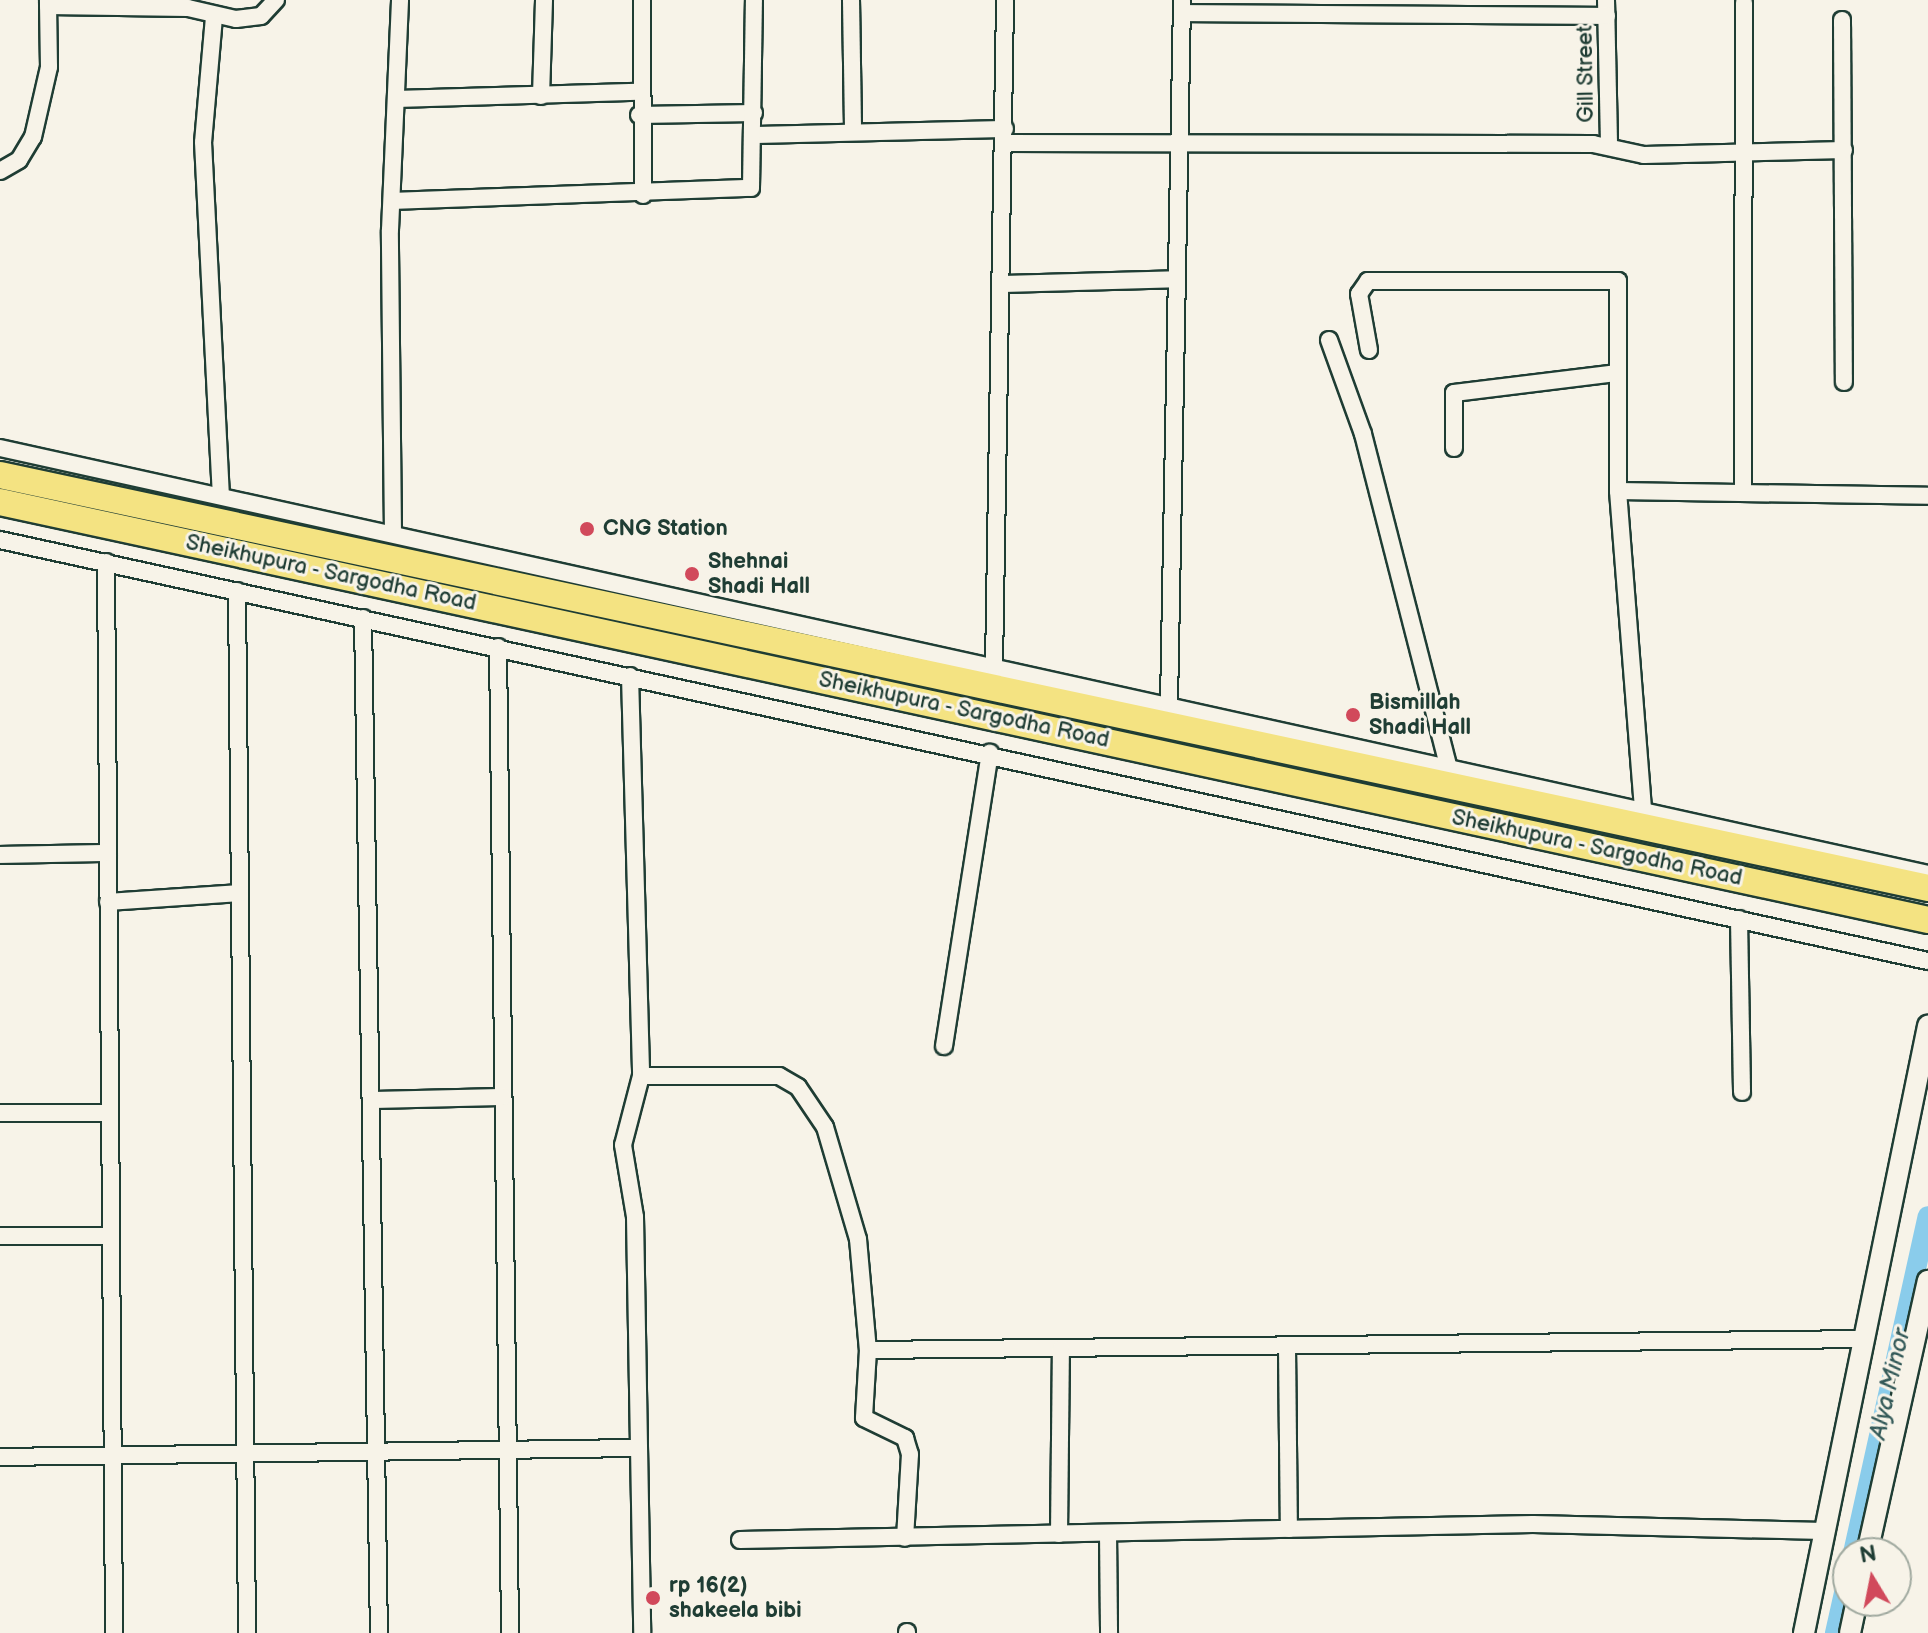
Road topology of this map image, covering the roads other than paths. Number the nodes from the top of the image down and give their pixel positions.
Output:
1 (276, 0) edge
2 (400, 0) edge
3 (544, 0) edge
4 (642, 0) edge
5 (754, 0) edge
6 (851, 0) edge
7 (1005, 0) edge
8 (48, 3) edge
9 (1744, 3) dead end
10 (1182, 6) edge
11 (1606, 8) edge
12 (214, 17) junction
13 (1842, 20) dead end
14 (638, 92) junction
15 (541, 96) junction
16 (396, 99) junction
17 (754, 113) junction
18 (639, 115) junction
19 (853, 129) junction
20 (754, 135) junction
21 (1005, 136) junction
22 (1179, 146) junction
23 (1609, 146) junction
24 (1844, 150) junction
25 (1745, 154) junction
26 (0, 171) edge
27 (643, 195) junction
28 (392, 201) junction
29 (1177, 279) junction
30 (1002, 284) junction
31 (1329, 340) dead end
32 (1369, 350) dead end
33 (1618, 373) junction
34 (1844, 382) dead end
35 (0, 448) edge
36 (1454, 448) dead end
37 (0, 475) edge
38 (1618, 491) junction
39 (1743, 492) junction
40 (221, 496) junction
41 (1928, 496) edge
42 (0, 502) edge
43 (393, 534) junction
44 (0, 540) edge
45 (106, 562) junction
46 (237, 591) junction
47 (363, 618) junction
48 (498, 647) junction
49 (994, 666) junction
50 (630, 676) junction
51 (1169, 704) junction
52 (990, 753) junction
53 (1448, 766) junction
54 (1643, 808) junction
55 (108, 853) junction
56 (0, 855) edge
57 (1928, 874) edge
58 (1928, 888) edge
59 (240, 893) junction
60 (108, 902) junction
61 (1739, 919) junction
62 (1928, 920) edge
63 (1928, 961) edge
64 (1928, 1026) edge
65 (944, 1046) dead end
66 (641, 1076) junction
67 (1742, 1092) dead end
68 (503, 1097) junction
69 (371, 1100) junction
70 (0, 1113) edge
71 (106, 1113) junction
72 (0, 1236) edge
73 (109, 1236) junction
74 (1928, 1281) edge
75 (1865, 1339) junction
76 (1287, 1347) junction
77 (1061, 1349) junction
78 (868, 1350) junction
79 (639, 1448) junction
80 (508, 1449) junction
81 (377, 1452) junction
82 (245, 1455) junction
83 (0, 1457) edge
84 (113, 1457) junction
85 (1289, 1529) junction
86 (1824, 1531) junction
87 (1108, 1533) junction
88 (1059, 1534) junction
89 (1871, 1537) edge
90 (905, 1538) junction
91 (740, 1540) dead end
92 (114, 1633) edge
93 (247, 1633) edge
94 (379, 1633) edge
95 (510, 1633) edge
96 (642, 1633) edge
97 (1109, 1633) edge
98 (1804, 1633) edge

1 - 12 street
2 - 16 street
3 - 15 street
4 - 14 street
5 - 17 street
6 - 19 street
7 - 21 street
8 - 12 street
8 - 26 street
9 - 25 street
10 - 11 street
10 - 22 street
11 - 23 street, Gill Street
12 - 40 street
13 - 24 street
14 - 15 street
14 - 18 street
15 - 16 street
16 - 28 street
17 - 18 street
17 - 20 street
18 - 27 street
19 - 20 street
19 - 21 street
20 - 27 street
21 - 22 street
21 - 30 street
22 - 23 street
22 - 29 street
23 - 25 street
24 - 25 street
24 - 34 street
25 - 39 street
27 - 28 street
28 - 43 street
29 - 30 street
29 - 51 street
30 - 49 street
31 - 53 street
32 - 33 street
33 - 36 street
33 - 38 street
35 - 40 street
37 - 58 highway, Sheikhupura - Sargodha Road
38 - 39 street
38 - 54 street
39 - 41 street
40 - 43 street
42 - 62 highway, Sheikhupura - Sargodha Road
43 - 49 street
44 - 45 street
45 - 46 street
45 - 55 street
46 - 47 street
46 - 59 street
47 - 48 street
47 - 69 street
48 - 50 street
48 - 68 street
49 - 51 street
50 - 52 street
50 - 66 street
51 - 53 street
52 - 61 street
52 - 65 street
53 - 54 street
54 - 57 street
55 - 56 street
55 - 60 street
59 - 60 street
59 - 82 street
60 - 71 street
61 - 63 street
61 - 67 street
64 - 75 street
66 - 78 street
66 - 79 street
68 - 69 street
68 - 80 street
69 - 81 street
70 - 71 street
71 - 73 street
72 - 73 street
73 - 84 street
74 - 89 street
75 - 76 street
75 - 86 street
76 - 77 street
76 - 85 street
77 - 78 street
77 - 88 street
78 - 90 street
79 - 80 street
79 - 96 street
80 - 81 street
80 - 95 street
81 - 82 street
81 - 94 street
82 - 84 street
82 - 93 street
83 - 84 street
84 - 92 street
85 - 86 street
85 - 87 street
86 - 98 street
87 - 88 street
87 - 97 street
88 - 90 street
90 - 91 street

